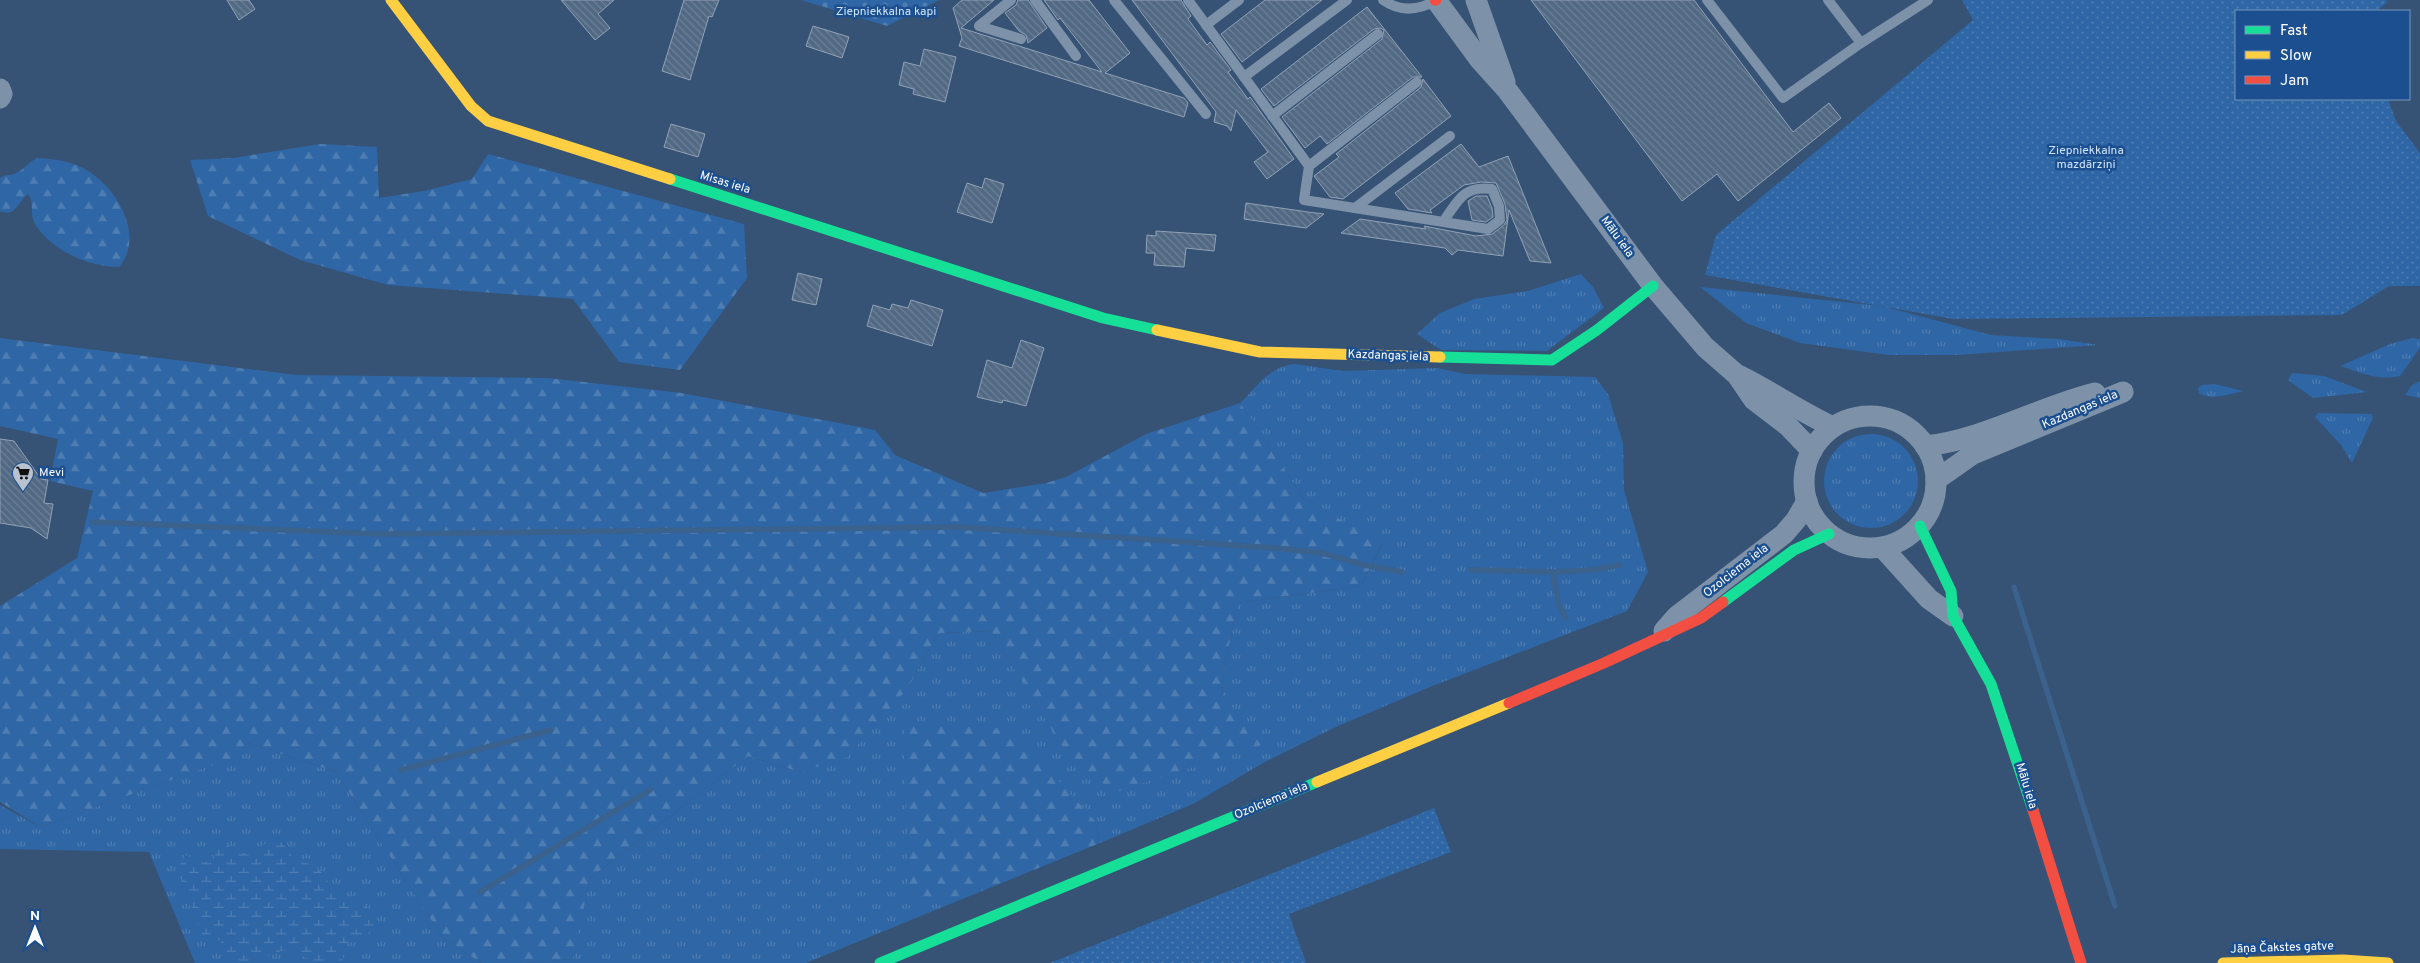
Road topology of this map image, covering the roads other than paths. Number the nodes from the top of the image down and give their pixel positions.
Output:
1 (391, 0) edge
2 (1011, 0) edge
3 (1035, 0) edge
4 (1114, 0) edge
5 (1188, 0) edge
6 (1239, 0) edge
7 (1347, 0) edge
8 (1383, 0) edge
9 (1436, 0) edge
10 (1476, 0) edge
11 (1707, 0) edge
12 (1828, 0) edge
13 (1928, 0) edge
14 (1206, 25) junction
15 (1378, 34) dead end
16 (1022, 39) dead end
17 (1861, 43) junction
18 (1076, 56) dead end
19 (1244, 77) junction
20 (1417, 82) dead end
21 (0, 89) edge
22 (1508, 90) junction
23 (0, 98) edge
24 (1206, 114) dead end
25 (1272, 116) junction
26 (1450, 136) dead end
27 (1309, 166) junction
28 (1355, 208) junction
29 (1443, 222) junction
30 (1653, 286) junction
31 (1103, 318) joint
32 (1737, 375) junction
33 (1833, 428) junction
34 (1925, 446) junction
35 (1812, 451) junction
36 (1936, 480) junction
37 (1807, 502) junction
38 (1920, 526) junction
39 (1829, 534) junction
40 (1882, 547) junction
41 (1952, 616) junction
42 (1660, 636) junction
43 (880, 963) edge
44 (2081, 963) edge
45 (2223, 963) edge
46 (2388, 963) edge

1 - 31 street, Misas iela
2 - 16 lane
3 - 18 lane
4 - 24 lane
5 - 14 lane
6 - 14 lane
7 - 19 lane
8 - 9 lane, Mālu iela
9 - 22 street, Mālu iela
10 - 22 street, Mālu iela
11 - 17 lane
12 - 17 lane
13 - 17 lane
14 - 19 lane
15 - 25 lane
19 - 25 lane
20 - 27 lane
21 - 23 street
22 - 30 street, Mālu iela
25 - 27 lane
26 - 28 lane
27 - 28 lane
28 - 29 lane
29 - 29 lane
30 - 31 street, Kazdangas iela
30 - 32 street, Mālu iela
32 - 33 street, Mālu iela
32 - 35 street, Mālu iela
33 - 34 street
33 - 35 street
34 - 36 street
34 - 36 street, Kazdangas iela
35 - 37 street
36 - 38 street
37 - 39 street
37 - 42 street, Ozolciema iela
38 - 40 street
38 - 41 street, Mālu iela
39 - 40 street
39 - 42 street, Ozolciema iela
40 - 41 street, Mālu iela
41 - 44 street, Mālu iela
42 - 43 street, Ozolciema iela
45 - 46 street, Jāņa Čakstes gatve

